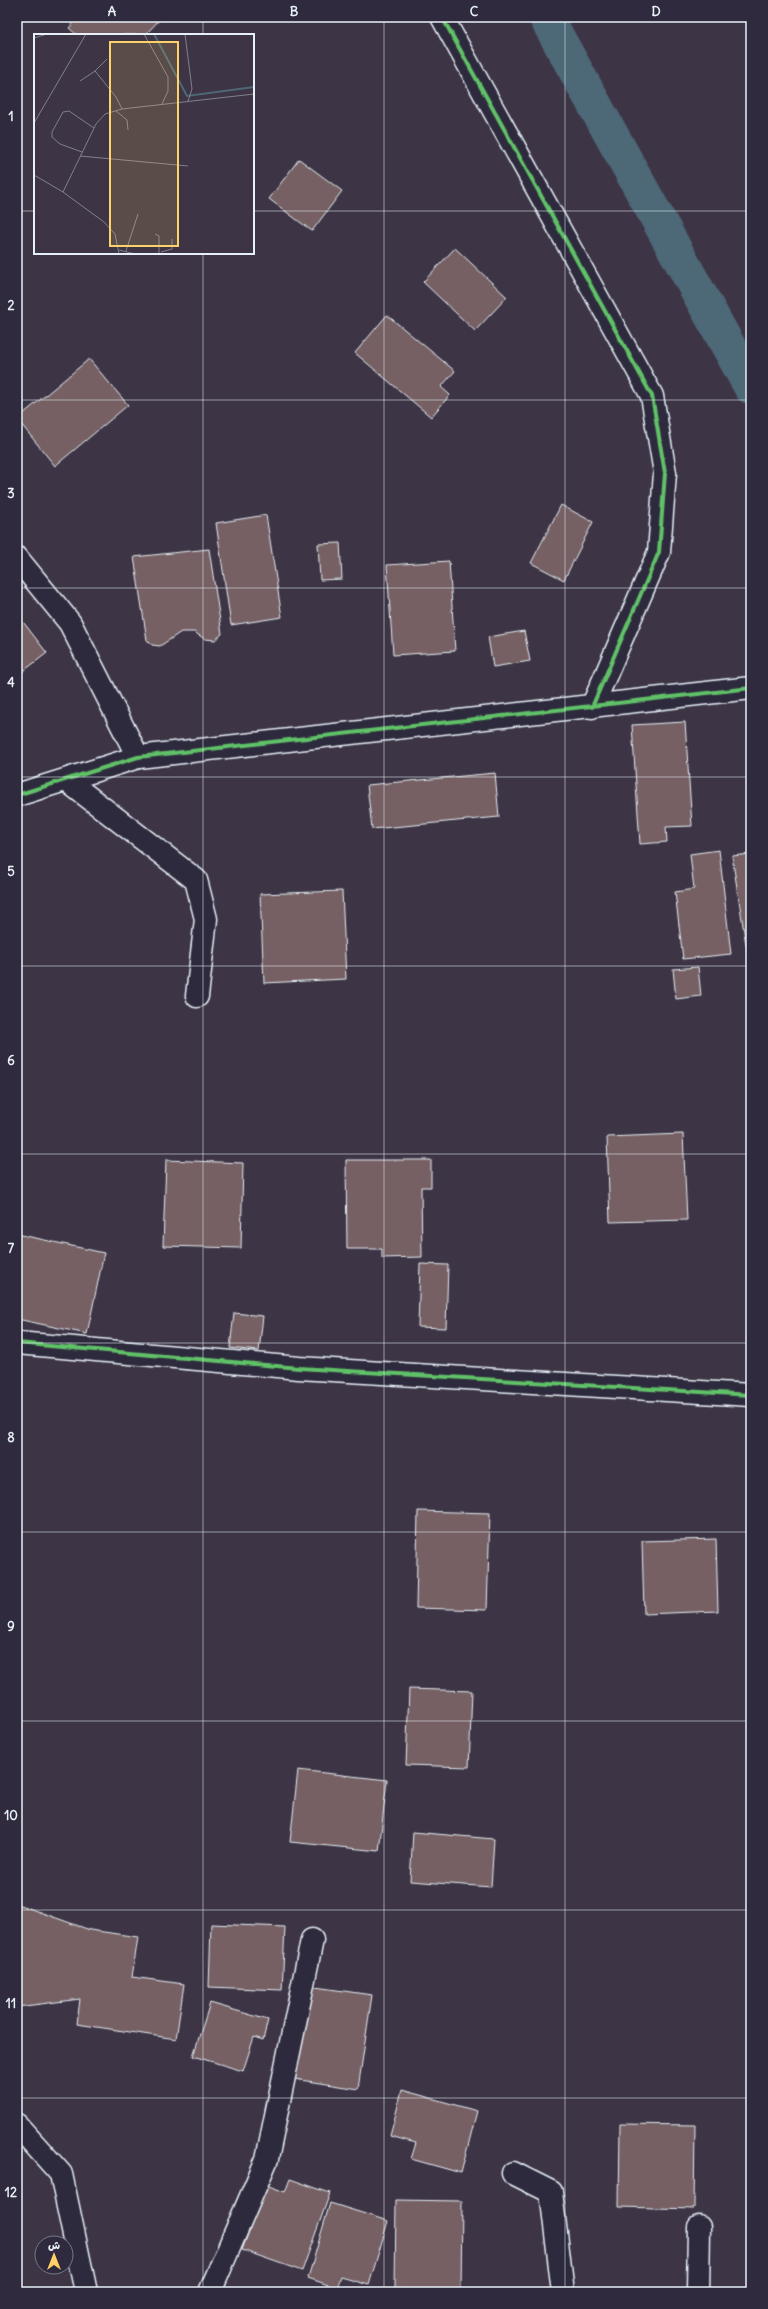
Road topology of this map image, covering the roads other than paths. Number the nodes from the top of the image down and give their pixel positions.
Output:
1 (442, 17) edge
2 (17, 558) edge
3 (751, 688) edge
4 (592, 706) junction
5 (138, 757) junction
6 (66, 780) junction
7 (17, 796) edge
8 (198, 996) dead end
9 (17, 1343) edge
10 (751, 1396) edge
11 (312, 1940) dead end
12 (17, 2125) edge
13 (513, 2172) dead end
14 (699, 2227) dead end
15 (86, 2292) edge
16 (210, 2292) edge
17 (563, 2292) edge
18 (698, 2292) edge

1 - 4 street
2 - 5 street
3 - 4 street
4 - 5 street
5 - 6 street
6 - 7 street
6 - 8 street
9 - 10 street
11 - 16 street
12 - 15 street
13 - 17 street
14 - 18 street

